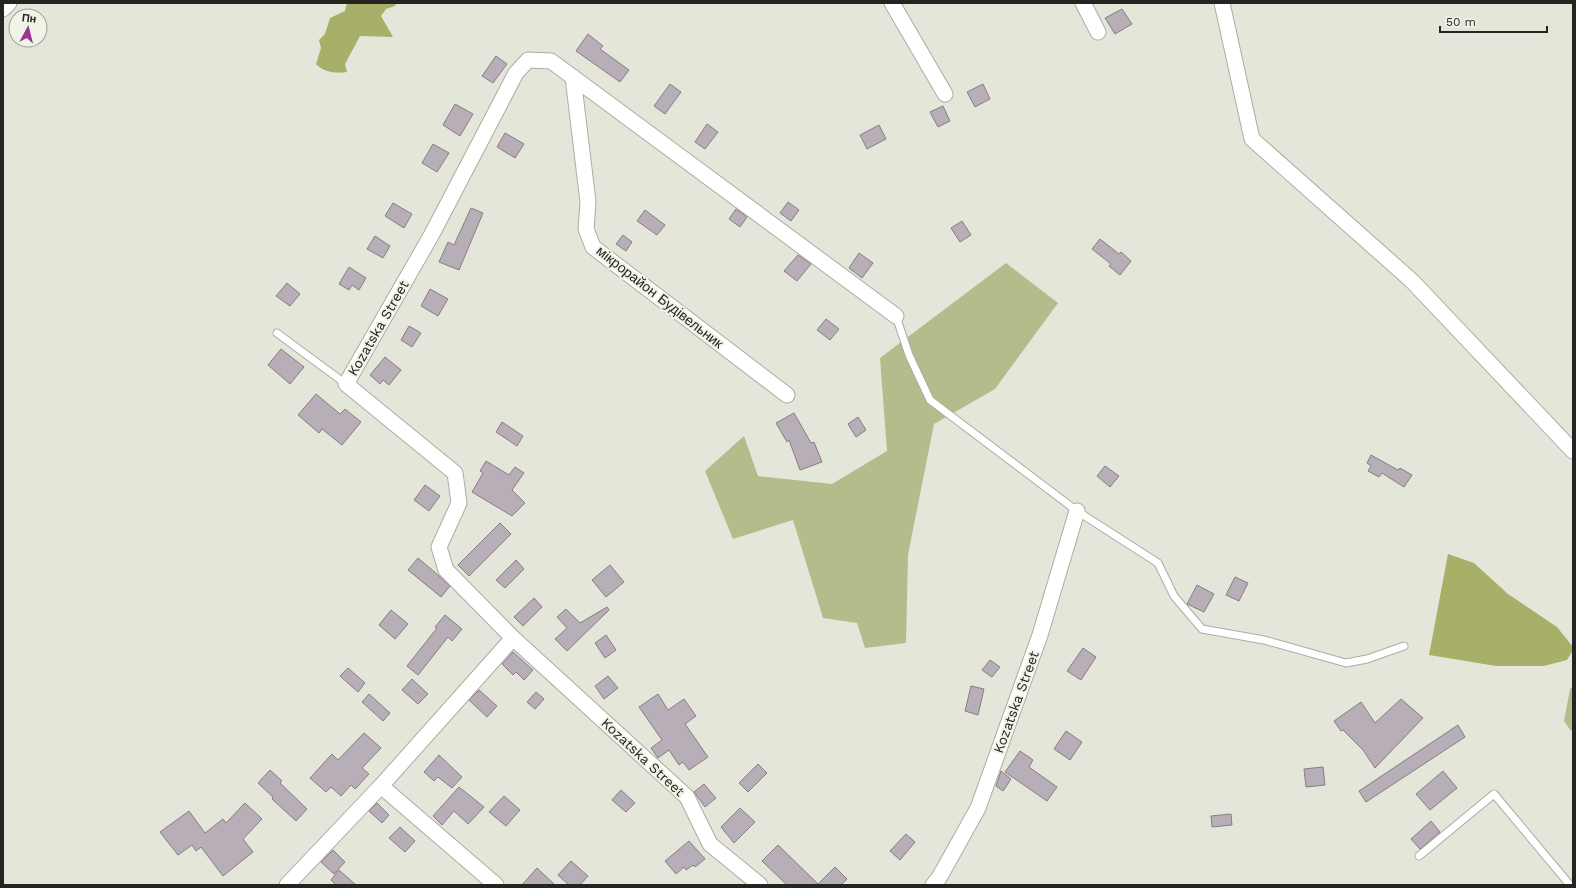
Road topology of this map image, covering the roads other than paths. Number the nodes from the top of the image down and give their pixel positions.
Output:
1 (9, 3) edge
2 (892, 3) edge
3 (1083, 3) edge
4 (1222, 3) edge
5 (3, 9) edge
6 (1098, 32) dead end
7 (573, 77) junction
8 (945, 94) dead end
9 (896, 316) joint
10 (277, 333) dead end
11 (346, 384) junction
12 (787, 395) dead end
13 (1573, 451) edge
14 (1077, 511) junction
15 (513, 638) junction
16 (1404, 646) dead end
17 (381, 786) junction
18 (1419, 856) dead end
19 (287, 885) edge
20 (496, 885) edge
21 (760, 885) edge
22 (933, 885) edge
23 (1570, 885) edge

1 - 5 street
2 - 8 street
3 - 6 street
4 - 13 street
7 - 9 street
7 - 11 street, Kozatska Street
7 - 12 street, мікрорайон Будівельник
9 - 14 lane
10 - 11 lane
11 - 15 street, Kozatska Street
14 - 16 lane
14 - 22 street, Kozatska Street
15 - 17 street
15 - 21 street, Kozatska Street
17 - 19 street
17 - 20 street
18 - 23 lane

